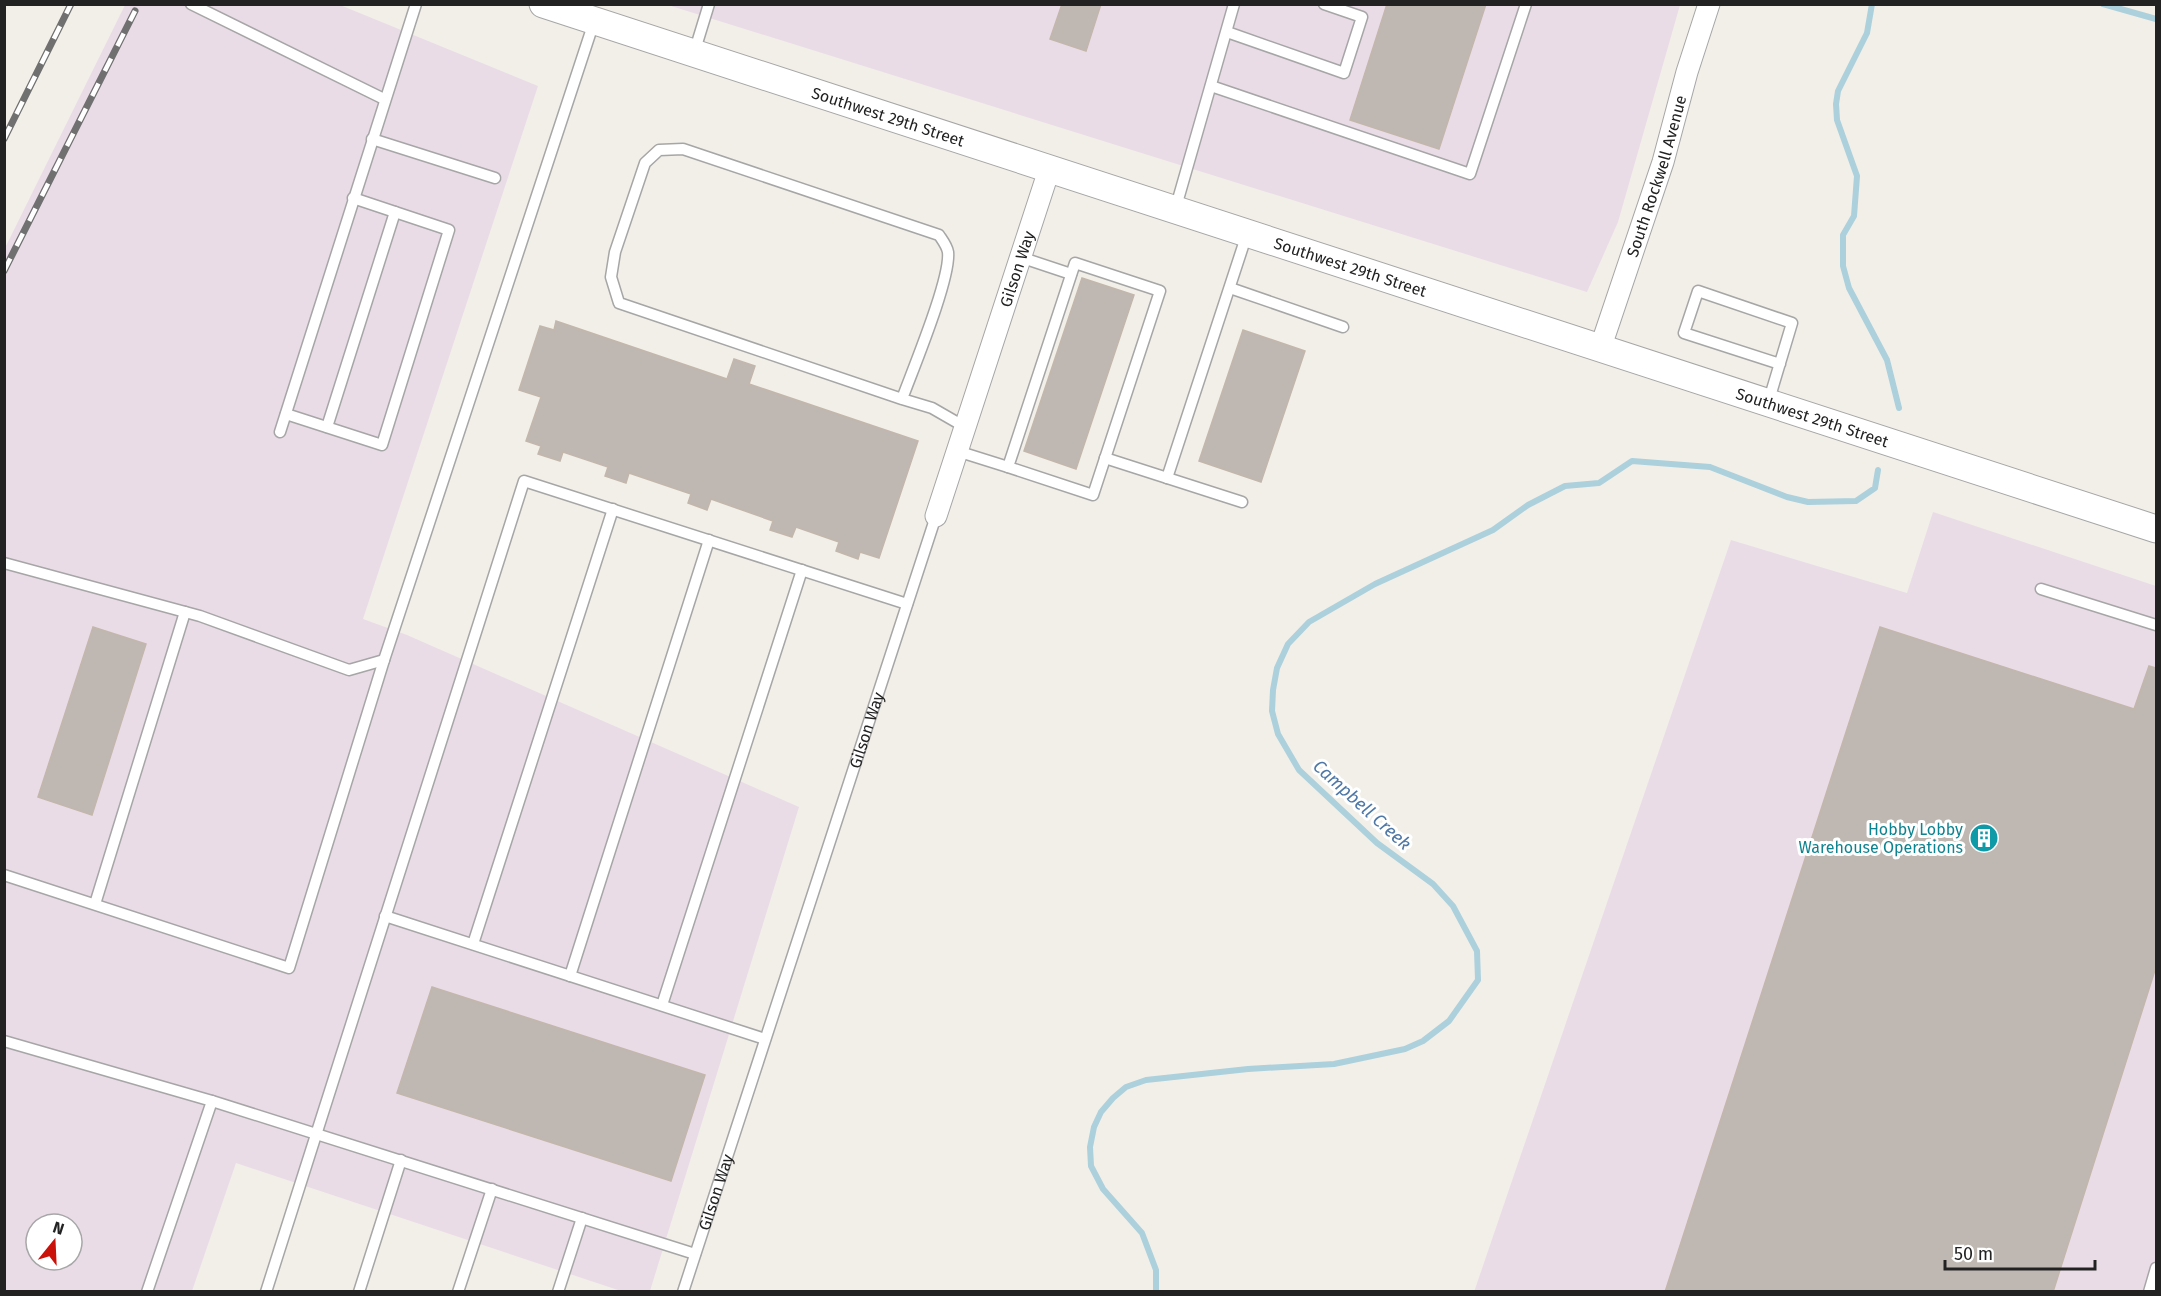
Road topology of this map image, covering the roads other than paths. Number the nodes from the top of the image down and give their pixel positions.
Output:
1 (191, 4) edge
2 (416, 4) edge
3 (543, 4) edge
4 (709, 4) edge
5 (1234, 4) edge
6 (1324, 4) edge
7 (1526, 4) edge
8 (1709, 4) edge
9 (594, 15) edge
10 (1227, 32) junction
11 (694, 54) junction
12 (1211, 86) junction
13 (384, 99) junction
14 (372, 139) junction
15 (1049, 170) junction
16 (495, 178) dead end
17 (353, 198) junction
18 (1175, 211) junction
19 (395, 212) junction
20 (1248, 234) junction
21 (1020, 257) junction
22 (1071, 274) junction
23 (1230, 288) junction
24 (1343, 327) dead end
25 (1600, 349) junction
26 (1780, 364) junction
27 (902, 399) junction
28 (1768, 403) junction
29 (286, 414) junction
30 (327, 427) junction
31 (965, 427) junction
32 (280, 432) dead end
33 (957, 451) junction
34 (1105, 458) junction
35 (1008, 467) junction
36 (1167, 478) junction
37 (1242, 502) dead end
38 (613, 509) junction
39 (936, 516) joint
40 (2157, 529) edge
41 (709, 540) junction
42 (4, 563) edge
43 (802, 570) junction
44 (2041, 589) dead end
45 (907, 604) junction
46 (185, 612) junction
47 (2157, 625) edge
48 (384, 660) junction
49 (4, 874) edge
50 (95, 904) junction
51 (385, 916) junction
52 (473, 944) junction
53 (570, 976) junction
54 (662, 1005) junction
55 (765, 1039) junction
56 (4, 1041) edge
57 (212, 1101) junction
58 (316, 1132) junction
59 (401, 1160) junction
60 (492, 1189) junction
61 (582, 1218) junction
62 (695, 1254) junction
63 (2157, 1268) edge
64 (147, 1292) edge
65 (266, 1292) edge
66 (359, 1292) edge
67 (458, 1292) edge
68 (558, 1292) edge
69 (683, 1292) edge
70 (2149, 1292) edge

1 - 13 lane
2 - 13 lane
3 - 9 street, Southwest 29th Street
4 - 11 lane
5 - 10 lane
6 - 10 lane
7 - 12 lane
8 - 25 street, South Rockwell Avenue
9 - 11 street, Southwest 29th Street
9 - 48 lane
10 - 12 lane
11 - 15 street, Southwest 29th Street
12 - 18 lane
13 - 14 lane
14 - 16 lane
14 - 17 lane
15 - 18 street, Southwest 29th Street
15 - 21 street, Gilson Way
17 - 19 lane
17 - 29 lane
18 - 20 street, Southwest 29th Street
19 - 30 lane
19 - 30 lane
20 - 23 lane
20 - 25 street, Southwest 29th Street
21 - 22 lane
21 - 31 street, Gilson Way
22 - 34 lane
22 - 35 lane
23 - 24 lane
23 - 36 lane
25 - 28 street, Southwest 29th Street
26 - 26 lane
26 - 28 lane
27 - 27 lane
27 - 31 lane
28 - 40 street, Southwest 29th Street
29 - 30 lane
29 - 32 lane
31 - 33 street, Gilson Way
33 - 35 lane
33 - 39 street, Gilson Way
34 - 35 lane
34 - 36 lane
36 - 37 lane
38 - 41 lane
38 - 51 lane
38 - 52 lane
39 - 45 lane, Gilson Way
41 - 43 lane
41 - 53 lane
42 - 46 lane
43 - 45 lane
43 - 54 lane
44 - 47 lane
45 - 55 lane, Gilson Way
46 - 48 lane
46 - 50 lane
48 - 50 lane
49 - 50 lane
51 - 52 lane
51 - 58 lane
52 - 53 lane
53 - 54 lane
54 - 55 lane
55 - 62 lane, Gilson Way
56 - 57 lane
57 - 58 lane
57 - 64 lane
58 - 59 lane
58 - 65 lane
59 - 60 lane
59 - 66 lane
60 - 61 lane
60 - 67 lane
61 - 62 lane
61 - 68 lane
62 - 69 lane, Gilson Way
63 - 70 lane

